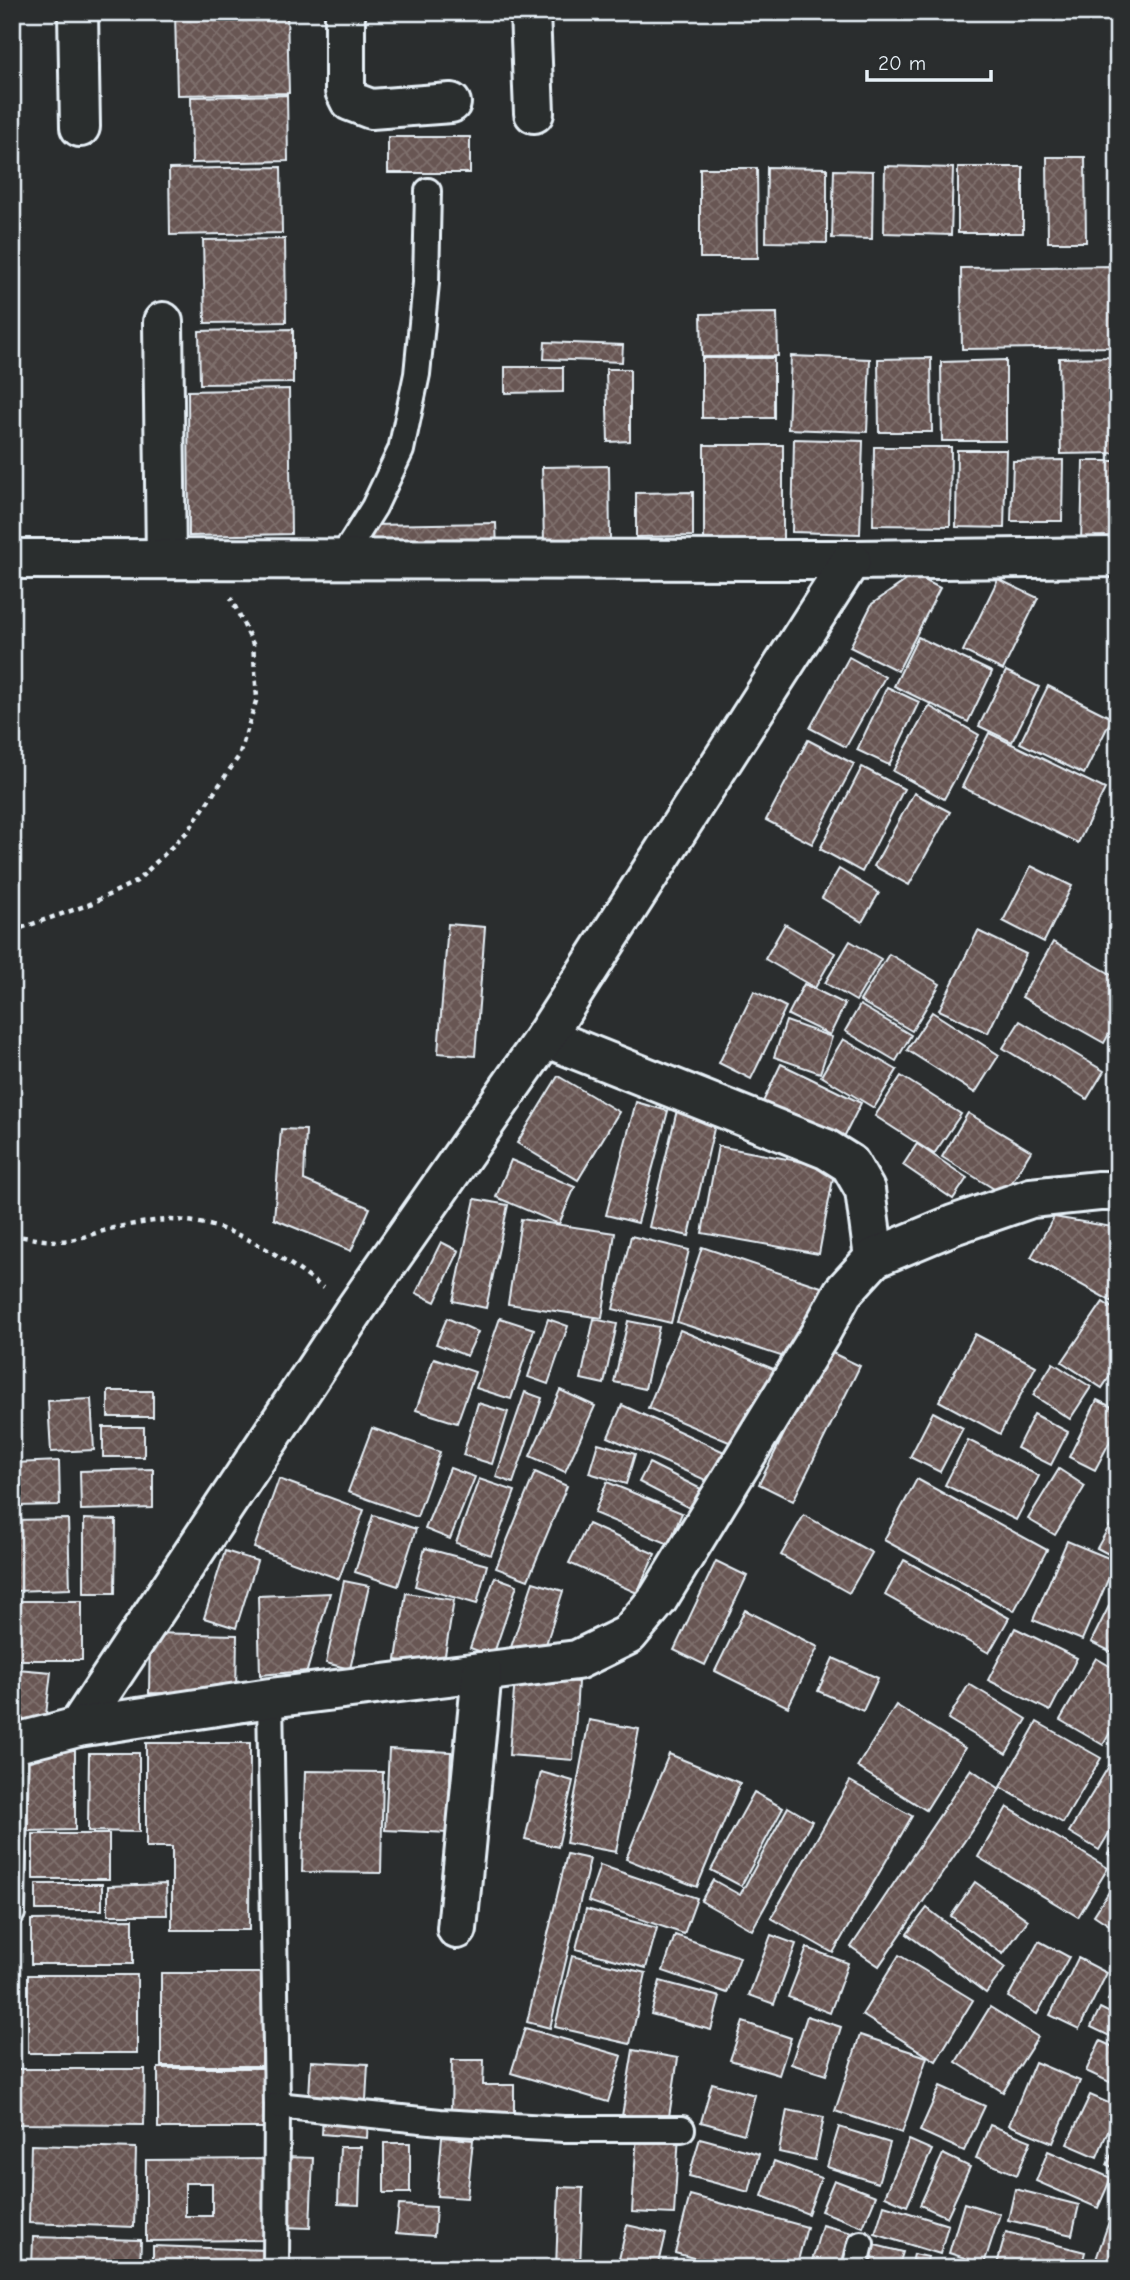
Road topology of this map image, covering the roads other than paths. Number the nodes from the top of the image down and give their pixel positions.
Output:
1 (78, 12) edge
2 (345, 12) edge
3 (530, 12) edge
4 (451, 103) dead end
5 (534, 113) dead end
6 (80, 127) dead end
7 (428, 191) dead end
8 (163, 322) dead end
9 (1118, 557) edge
10 (12, 559) edge
11 (166, 559) junction
12 (851, 560) junction
13 (340, 561) junction
14 (545, 1037) junction
15 (1118, 1191) edge
16 (874, 1258) junction
17 (482, 1672) junction
18 (270, 1698) junction
19 (78, 1727) junction
20 (14, 1744) edge
21 (12, 1913) edge
22 (457, 1929) dead end
23 (277, 2105) junction
24 (682, 2129) dead end
25 (276, 2268) edge

1 - 6 street
2 - 4 street
3 - 5 street
7 - 13 lane
8 - 11 street
9 - 12 street
10 - 11 street
11 - 13 street
12 - 13 street
12 - 14 street
14 - 16 street
14 - 19 street
15 - 16 street
16 - 17 street
17 - 18 street
17 - 22 street
18 - 19 street
18 - 23 lane
19 - 20 street
20 - 21 lane
23 - 24 lane
23 - 25 lane

